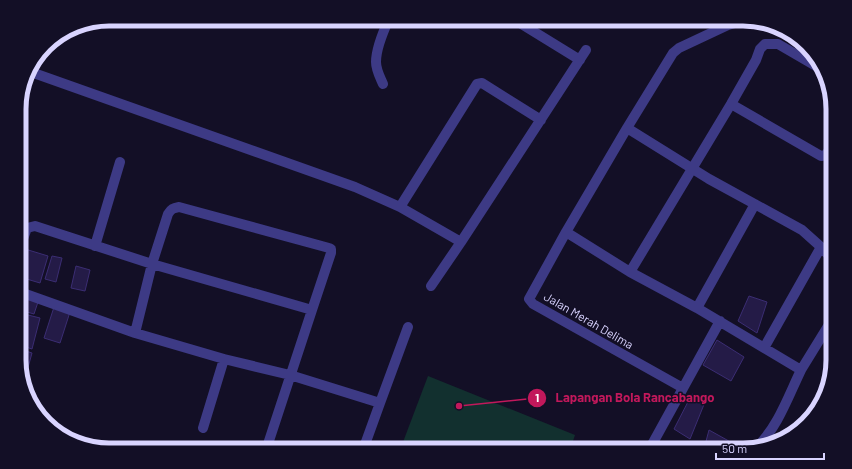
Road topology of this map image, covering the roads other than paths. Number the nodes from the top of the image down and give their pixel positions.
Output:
1 (386, 26) edge
2 (525, 26) edge
3 (726, 26) edge
4 (586, 50) dead end
5 (580, 60) junction
6 (813, 64) edge
7 (35, 73) edge
8 (383, 84) dead end
9 (731, 104) junction
10 (541, 120) junction
11 (627, 128) junction
12 (826, 155) edge
13 (120, 162) dead end
14 (692, 168) junction
15 (756, 204) junction
16 (400, 207) junction
17 (26, 230) edge
18 (566, 232) junction
19 (461, 242) junction
20 (96, 246) junction
21 (821, 247) junction
22 (826, 252) edge
23 (152, 264) junction
24 (630, 272) junction
25 (431, 286) dead end
26 (26, 294) edge
27 (697, 308) junction
28 (312, 310) junction
29 (720, 321) junction
30 (408, 326) dead end
31 (826, 329) edge
32 (136, 333) junction
33 (764, 348) junction
34 (224, 359) junction
35 (801, 370) junction
36 (290, 375) junction
37 (683, 388) junction
38 (380, 403) junction
39 (203, 428) dead end
40 (763, 440) edge
41 (268, 443) edge
42 (366, 443) edge
43 (653, 443) edge

1 - 8 street
2 - 5 street
3 - 11 street
4 - 5 street
5 - 10 street
6 - 9 street
7 - 16 street
9 - 12 street
9 - 14 street
10 - 16 street
10 - 19 street
11 - 14 street
11 - 18 street
13 - 20 street
14 - 15 street
14 - 24 street
15 - 21 street
15 - 27 street
16 - 19 street
17 - 20 street
18 - 24 street
18 - 37 street, Jalan Merah Delima
19 - 25 street
20 - 23 street
21 - 22 street
21 - 33 street
23 - 28 street
23 - 28 street
23 - 32 street
24 - 27 street
26 - 32 street
27 - 29 street
28 - 36 street
29 - 33 street
29 - 37 street
30 - 38 street
31 - 35 street
32 - 34 street
33 - 35 street
34 - 36 street
34 - 39 street
35 - 40 street
36 - 38 street
36 - 41 street
37 - 43 street
38 - 42 street

